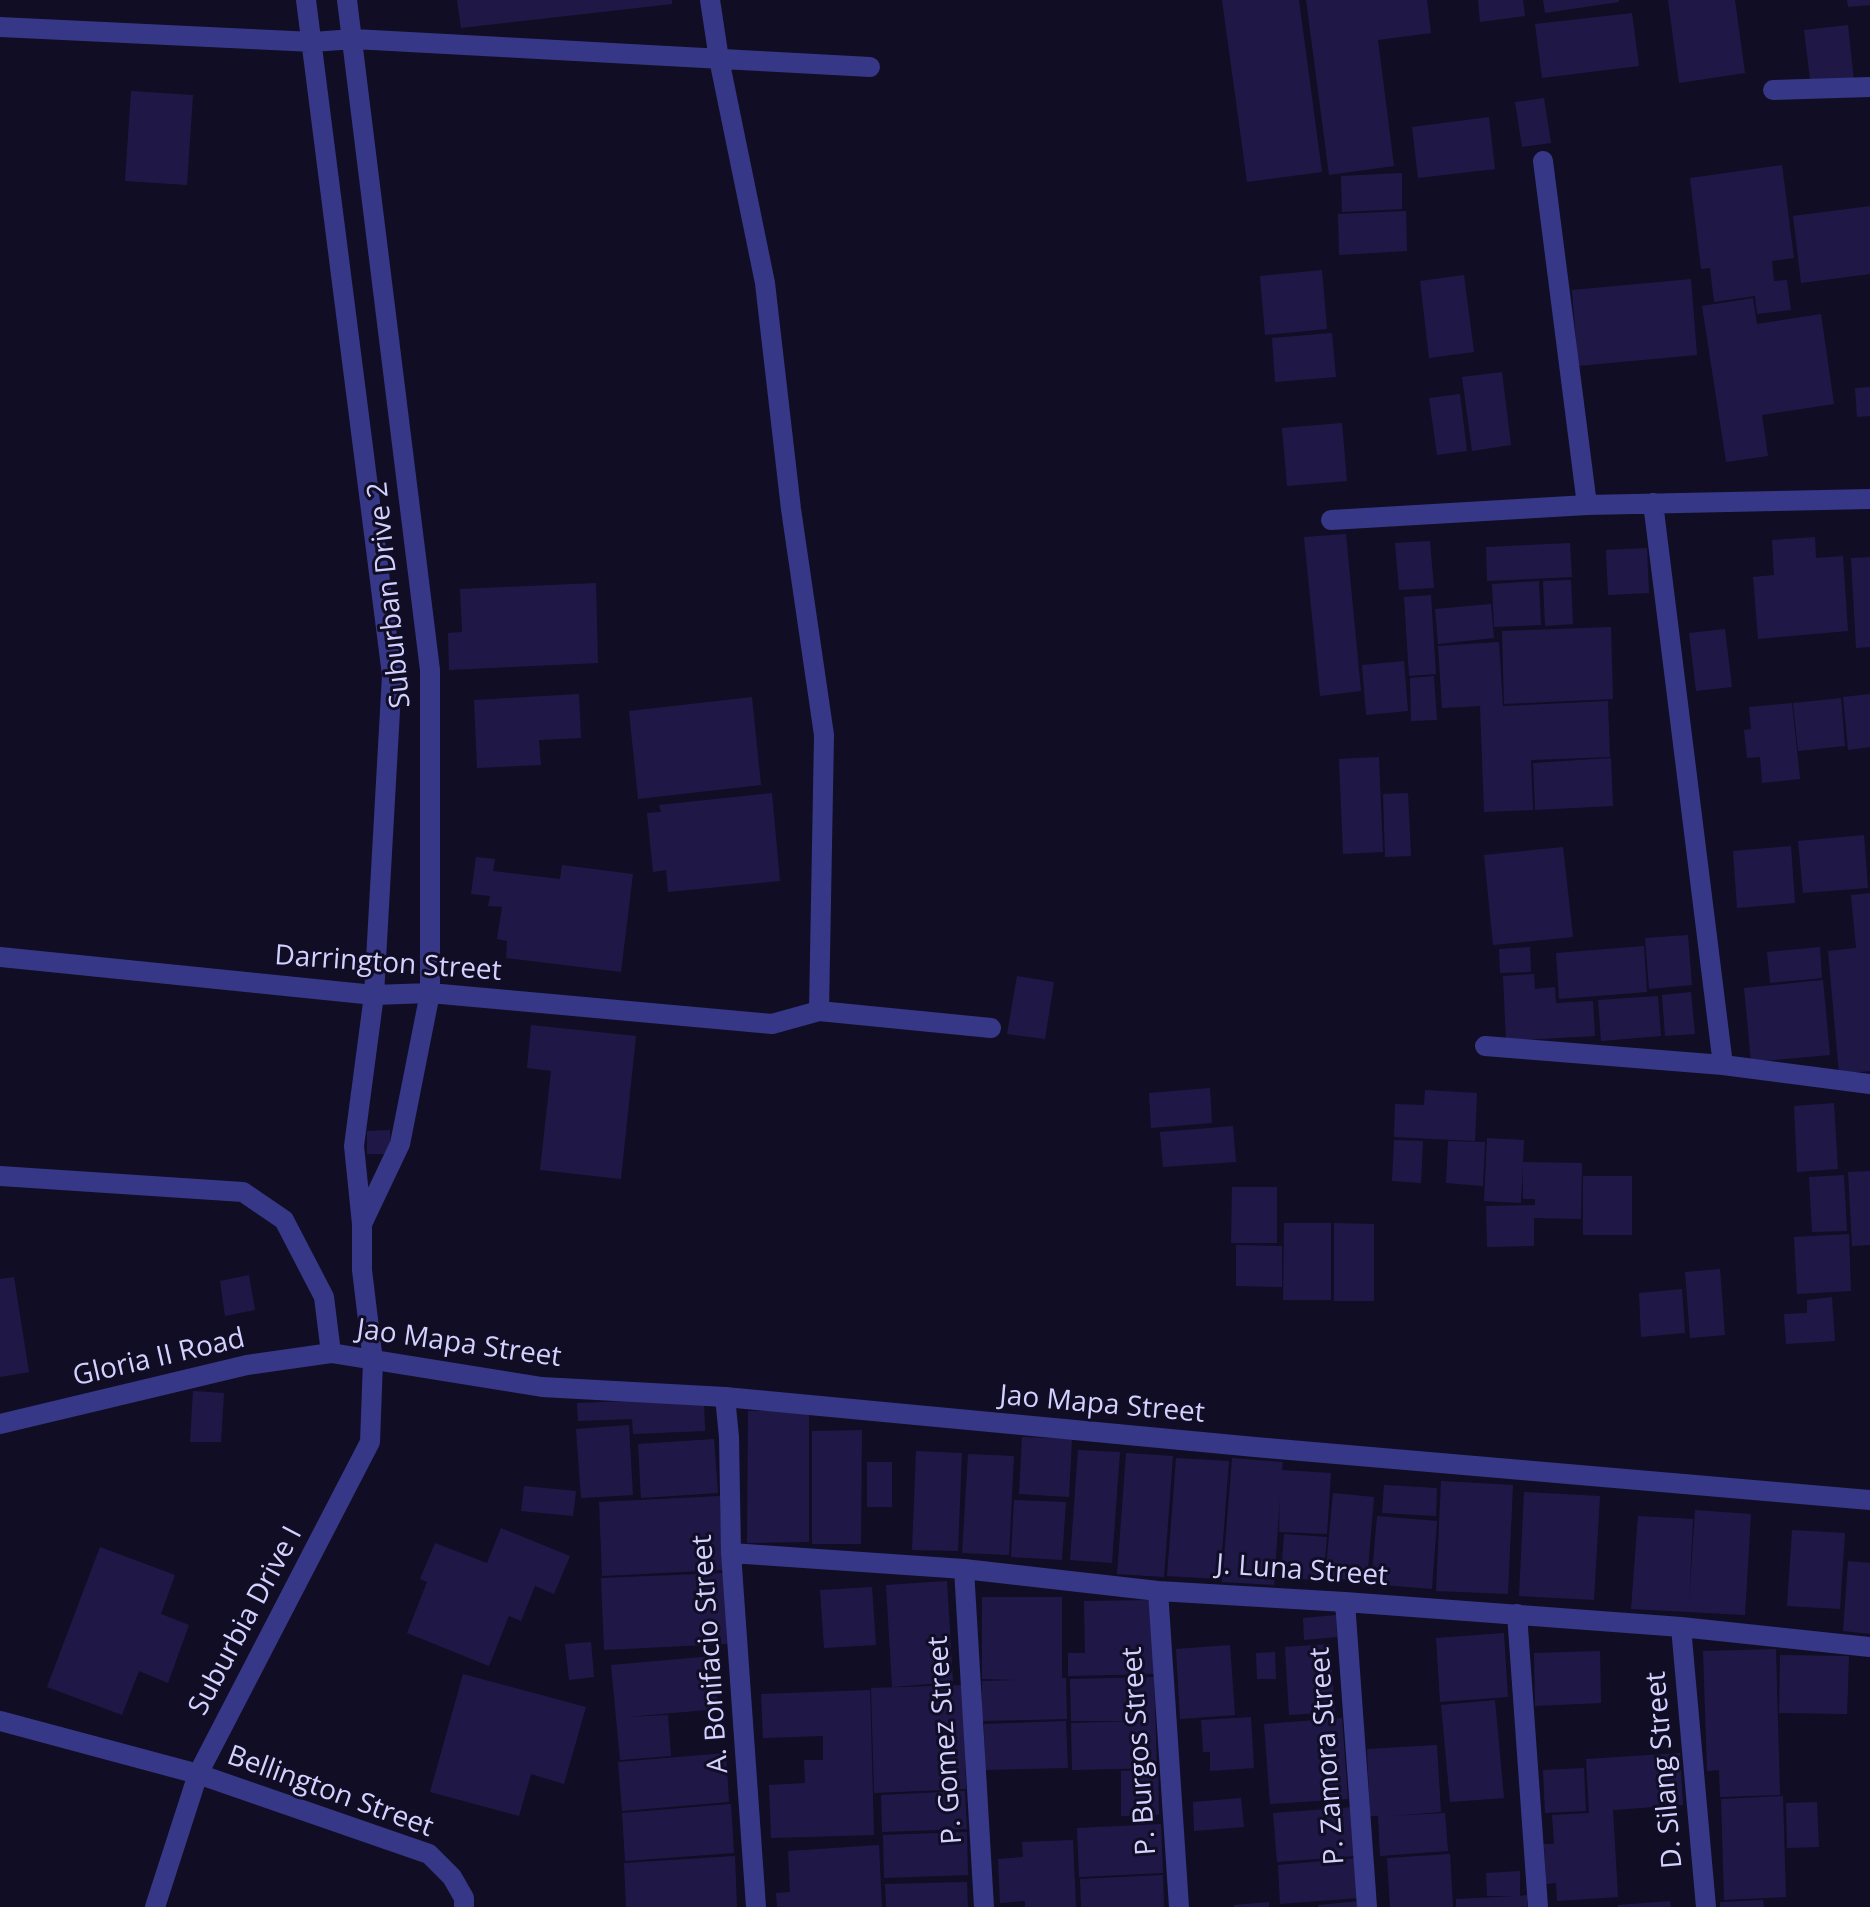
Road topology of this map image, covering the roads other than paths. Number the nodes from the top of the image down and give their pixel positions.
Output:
1 (306, 0) edge
2 (347, 0) edge
3 (710, 0) edge
4 (0, 27) edge
5 (354, 39) junction
6 (313, 42) junction
7 (719, 59) junction
8 (870, 67) dead end
9 (1870, 87) edge
10 (1773, 90) dead end
11 (1543, 161) dead end
12 (1870, 499) edge
13 (1653, 503) junction
14 (1587, 505) junction
15 (1331, 520) dead end
16 (0, 957) edge
17 (430, 993) junction
18 (374, 995) junction
19 (819, 1011) junction
20 (991, 1028) dead end
21 (1485, 1046) dead end
22 (1723, 1065) junction
23 (1870, 1084) edge
24 (0, 1176) edge
25 (362, 1224) junction
26 (331, 1353) junction
27 (373, 1361) junction
28 (725, 1397) junction
29 (0, 1424) edge
30 (1870, 1500) edge
31 (731, 1553) junction
32 (964, 1569) junction
33 (1158, 1591) junction
34 (1345, 1602) junction
35 (1517, 1614) junction
36 (1681, 1627) junction
37 (1870, 1647) edge
38 (0, 1721) edge
39 (198, 1774) junction
40 (155, 1907) edge
41 (464, 1907) edge
42 (756, 1907) edge
43 (984, 1907) edge
44 (1179, 1907) edge
45 (1367, 1907) edge
46 (1538, 1907) edge
47 (1706, 1907) edge

1 - 6 street, Suburban Drive 2
2 - 5 street, Suburban Drive 2
3 - 7 street
4 - 6 street
5 - 6 street
5 - 7 street
5 - 17 street, Suburban Drive 2
6 - 18 street, Suburban Drive 2
7 - 8 street
7 - 19 street
9 - 10 street
11 - 14 street
12 - 13 street
13 - 14 street
13 - 22 street
14 - 15 street
16 - 18 street, Darrington Street
17 - 18 street, Darrington Street
17 - 19 street, Darrington Street
17 - 25 street, Suburban Drive 2
18 - 25 street, Suburban Drive 2
19 - 20 street
21 - 22 street
22 - 23 street
24 - 26 street
25 - 27 street, Suburban Drive 2
26 - 27 street, Jao Mapa Street
26 - 29 street, Gloria II Road
27 - 28 street, Jao Mapa Street
27 - 39 street, Suburbia Drive I
28 - 30 street, Jao Mapa Street
28 - 31 street, A. Bonifacio Street
31 - 32 street, J. Luna Street
31 - 42 street, A. Bonifacio Street
32 - 33 street, J. Luna Street
32 - 43 street, P. Gomez Street
33 - 34 street, J. Luna Street
33 - 44 street, P. Burgos Street
34 - 35 street, J. Luna Street
34 - 45 street, P. Zamora Street
35 - 36 street, J. Luna Street
35 - 46 street
36 - 37 street, J. Luna Street
36 - 47 street, D. Silang Street
38 - 39 street, Bellington Street
39 - 40 street, Suburbia Drive I
39 - 41 street, Bellington Street

